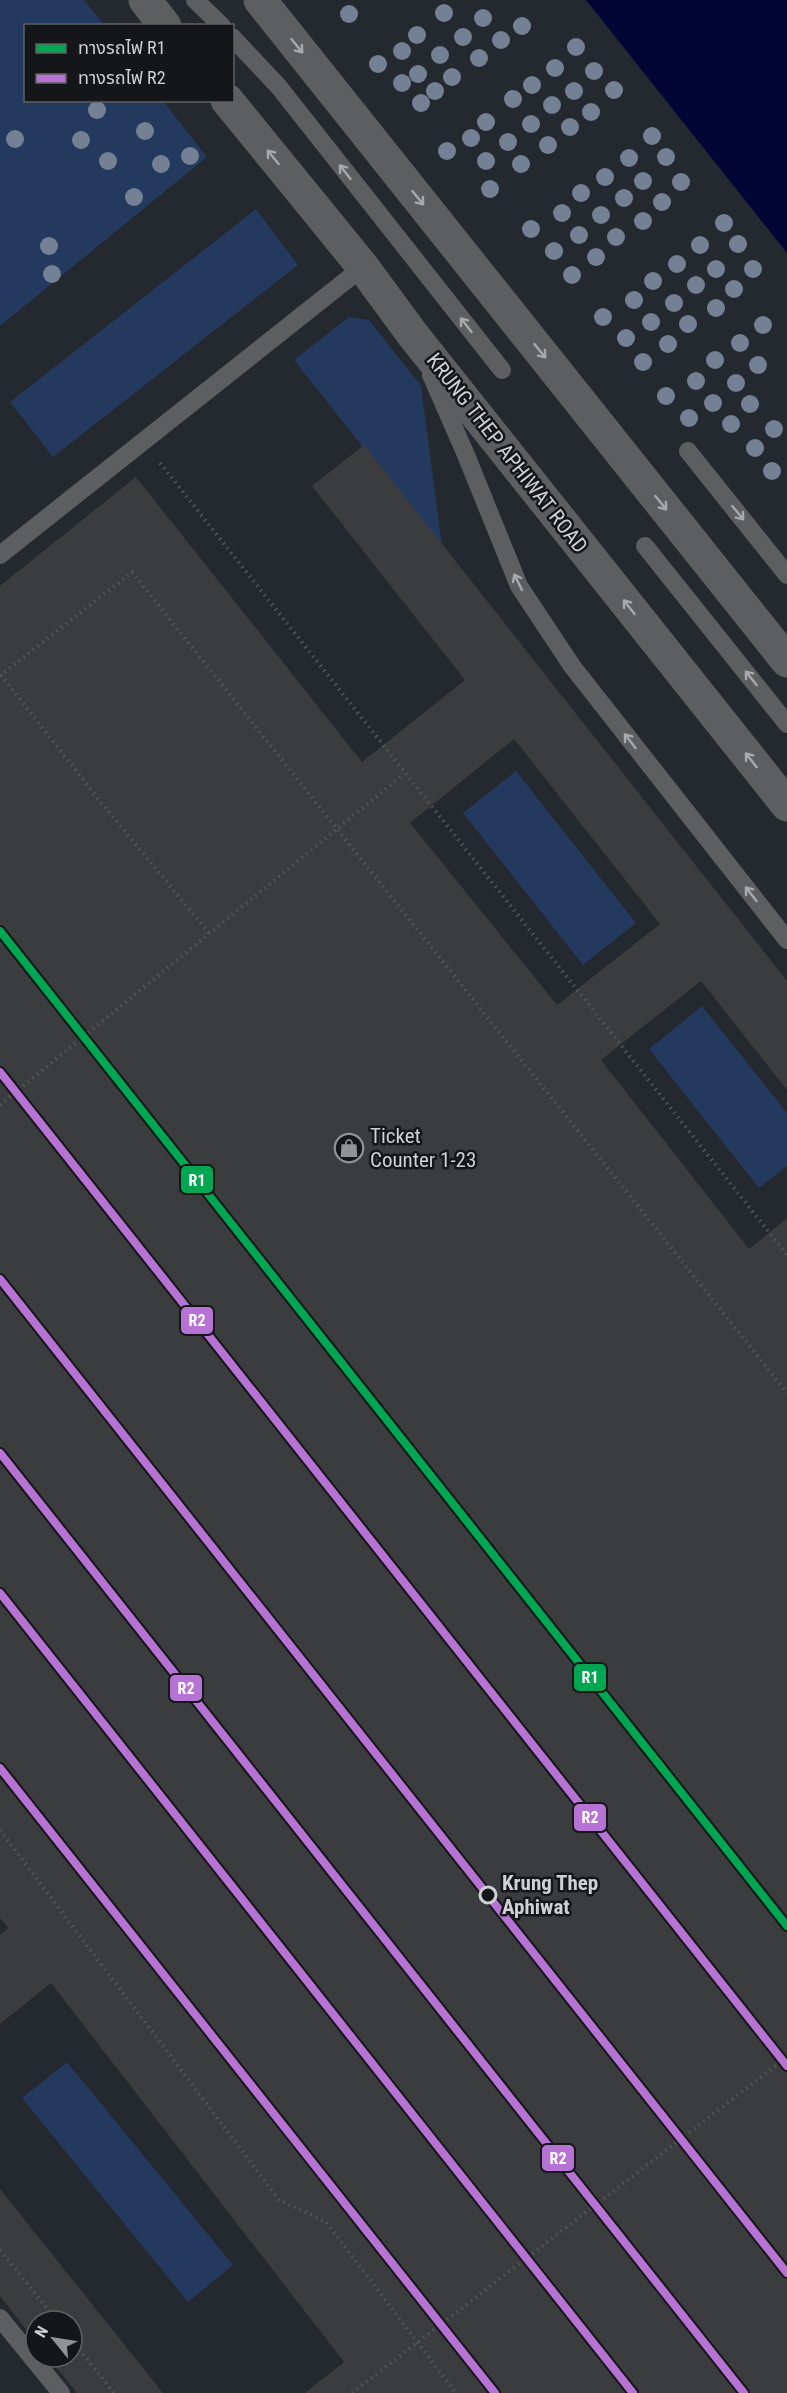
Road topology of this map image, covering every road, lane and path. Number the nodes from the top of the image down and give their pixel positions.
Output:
1 (145, 0) edge
2 (195, 0) edge
3 (260, 0) edge
4 (163, 24) edge
5 (220, 24) edge
6 (234, 39) edge
7 (229, 102) edge
8 (363, 267) junction
9 (413, 334) junction
10 (502, 370) dead end
11 (143, 441) junction
12 (688, 451) dead end
13 (645, 546) dead end
14 (0, 555) edge
15 (787, 575) edge
16 (787, 661) edge
17 (787, 724) edge
18 (404, 774) junction
19 (787, 805) edge
20 (337, 827) junction
21 (210, 933) junction
22 (787, 940) edge
23 (0, 1105) edge
24 (787, 1255) edge
25 (787, 1394) edge
26 (0, 1830) edge
27 (787, 2057) edge
28 (0, 2250) edge
29 (47, 2309) edge
30 (0, 2318) edge
31 (417, 2343) junction
32 (84, 2355) edge
33 (61, 2393) edge
34 (114, 2393) edge
35 (352, 2393) edge
36 (456, 2393) edge

1 - 4 street
2 - 5 lane
3 -> 16 street
10 -> 6 lane
8 -> 7 street, KRUNG THEP APHIWAT ROAD
8 - 9 street, KRUNG THEP APHIWAT ROAD
8 - 11 lane
19 -> 9 street, KRUNG THEP APHIWAT ROAD
22 -> 9 lane
11 - 14 lane
11 - 18 path
12 -> 15 lane
17 -> 13 lane
18 - 20 path
18 - 24 path
20 - 21 path
20 - 21 path
20 - 25 path
21 - 23 path
26 - 31 path
27 - 31 path
28 - 29 path
30 - 33 lane
31 - 35 path
31 - 36 path
32 - 34 path

